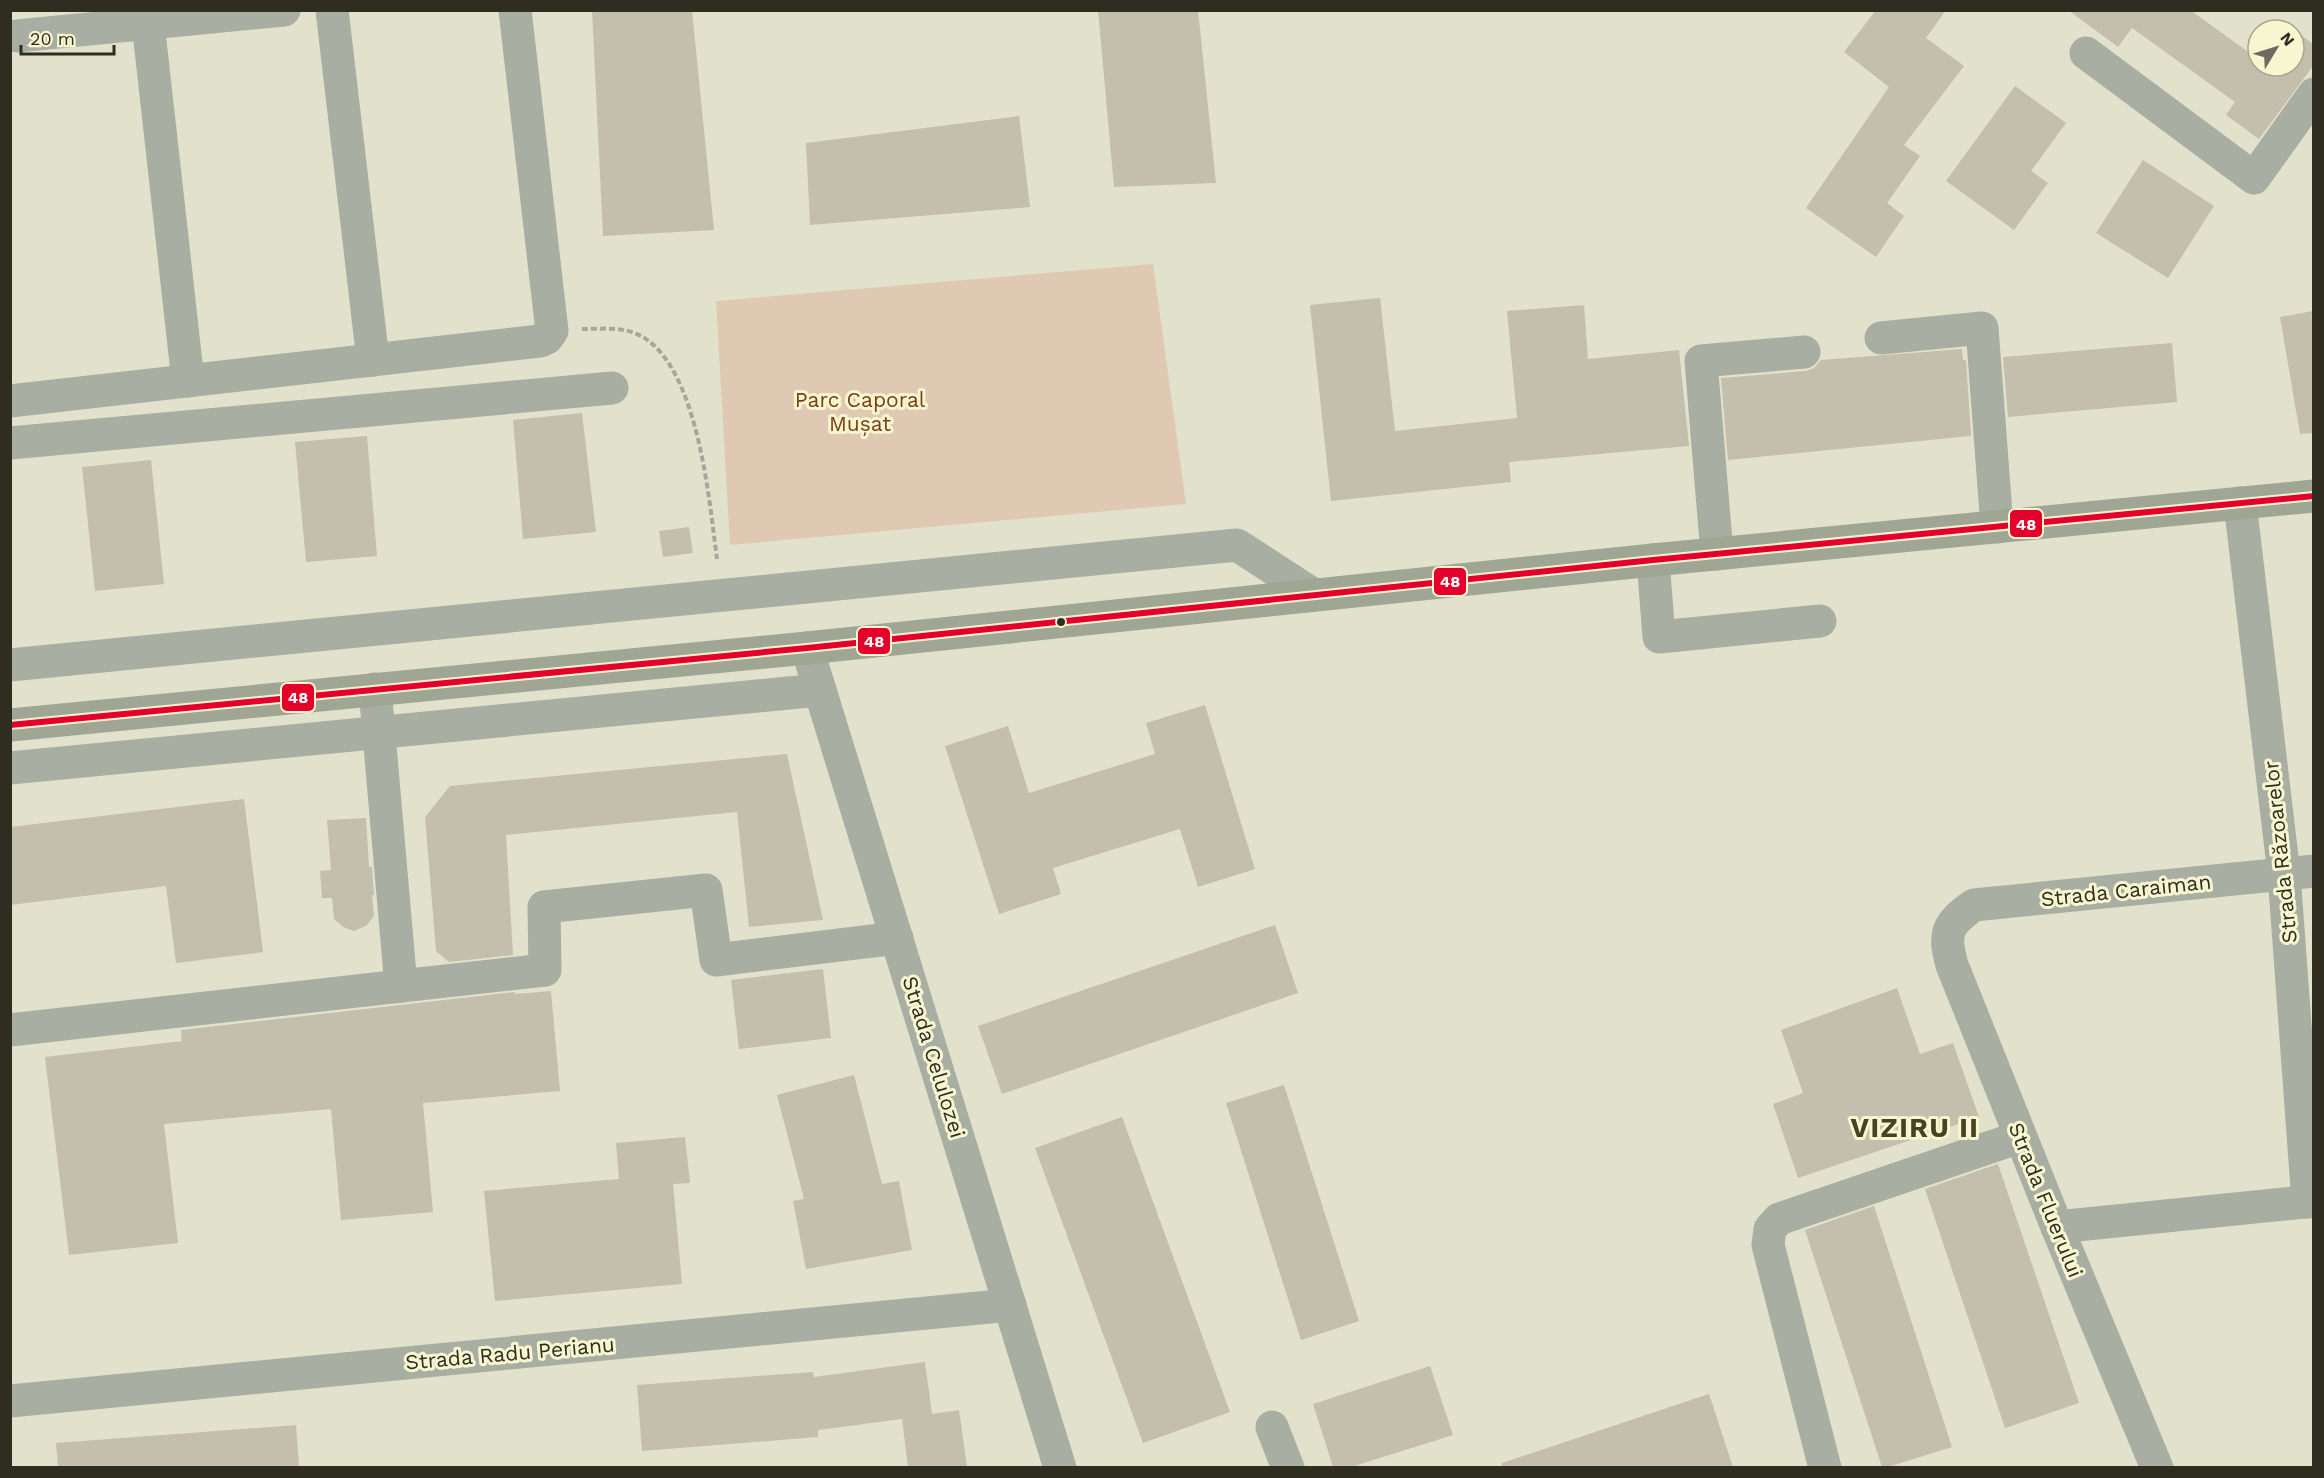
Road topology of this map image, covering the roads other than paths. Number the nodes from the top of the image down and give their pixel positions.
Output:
1 (284, 10) edge
2 (332, 10) edge
3 (515, 10) edge
4 (148, 23) junction
5 (17, 36) dead end
6 (2086, 53) dead end
7 (2313, 94) edge
8 (1881, 338) dead end
9 (1804, 352) dead end
10 (373, 360) junction
11 (188, 381) junction
12 (612, 388) dead end
13 (10, 401) edge
14 (10, 443) edge
15 (2313, 496) edge
16 (2240, 503) junction
17 (1997, 527) junction
18 (1717, 554) junction
19 (1653, 560) junction
20 (1314, 595) junction
21 (1820, 621) dead end
22 (807, 648) junction
23 (10, 665) edge
24 (375, 689) junction
25 (820, 690) junction
26 (10, 725) edge
27 (380, 732) junction
28 (10, 768) edge
29 (2299, 872) edge
30 (1948, 929) joint
31 (897, 938) junction
32 (401, 986) junction
33 (10, 1030) edge
34 (2020, 1137) junction
35 (2311, 1202) edge
36 (2057, 1227) junction
37 (1010, 1305) junction
38 (10, 1401) edge
39 (1272, 1427) dead end
40 (1060, 1467) edge
41 (1288, 1467) edge
42 (1825, 1467) edge
43 (2157, 1467) edge

1 - 4 street
2 - 10 street
3 - 10 street
4 - 5 street
4 - 11 street
6 - 7 street
8 - 17 street
9 - 18 street
10 - 11 street
11 - 13 street
12 - 14 street
15 - 16 main road
16 - 17 main road
16 - 29 street, Strada Răzoarelor
17 - 18 main road
18 - 19 main road
19 - 20 main road
19 - 21 street
20 - 22 main road
20 - 23 street
22 - 24 main road
22 - 25 street, Strada Celulozei
24 - 26 main road
24 - 27 street
25 - 27 street
25 - 31 street, Strada Celulozei
27 - 28 street
27 - 32 street
29 - 30 street, Strada Caraiman
29 - 35 street, Strada Răzoarelor
30 - 34 street, Strada Fluerului
31 - 32 street
31 - 37 street, Strada Celulozei
32 - 33 street
34 - 36 street, Strada Fluerului
34 - 42 street
35 - 36 street
36 - 43 street, Strada Fluerului
37 - 38 street, Strada Radu Perianu
37 - 40 street, Strada Celulozei
39 - 41 street

